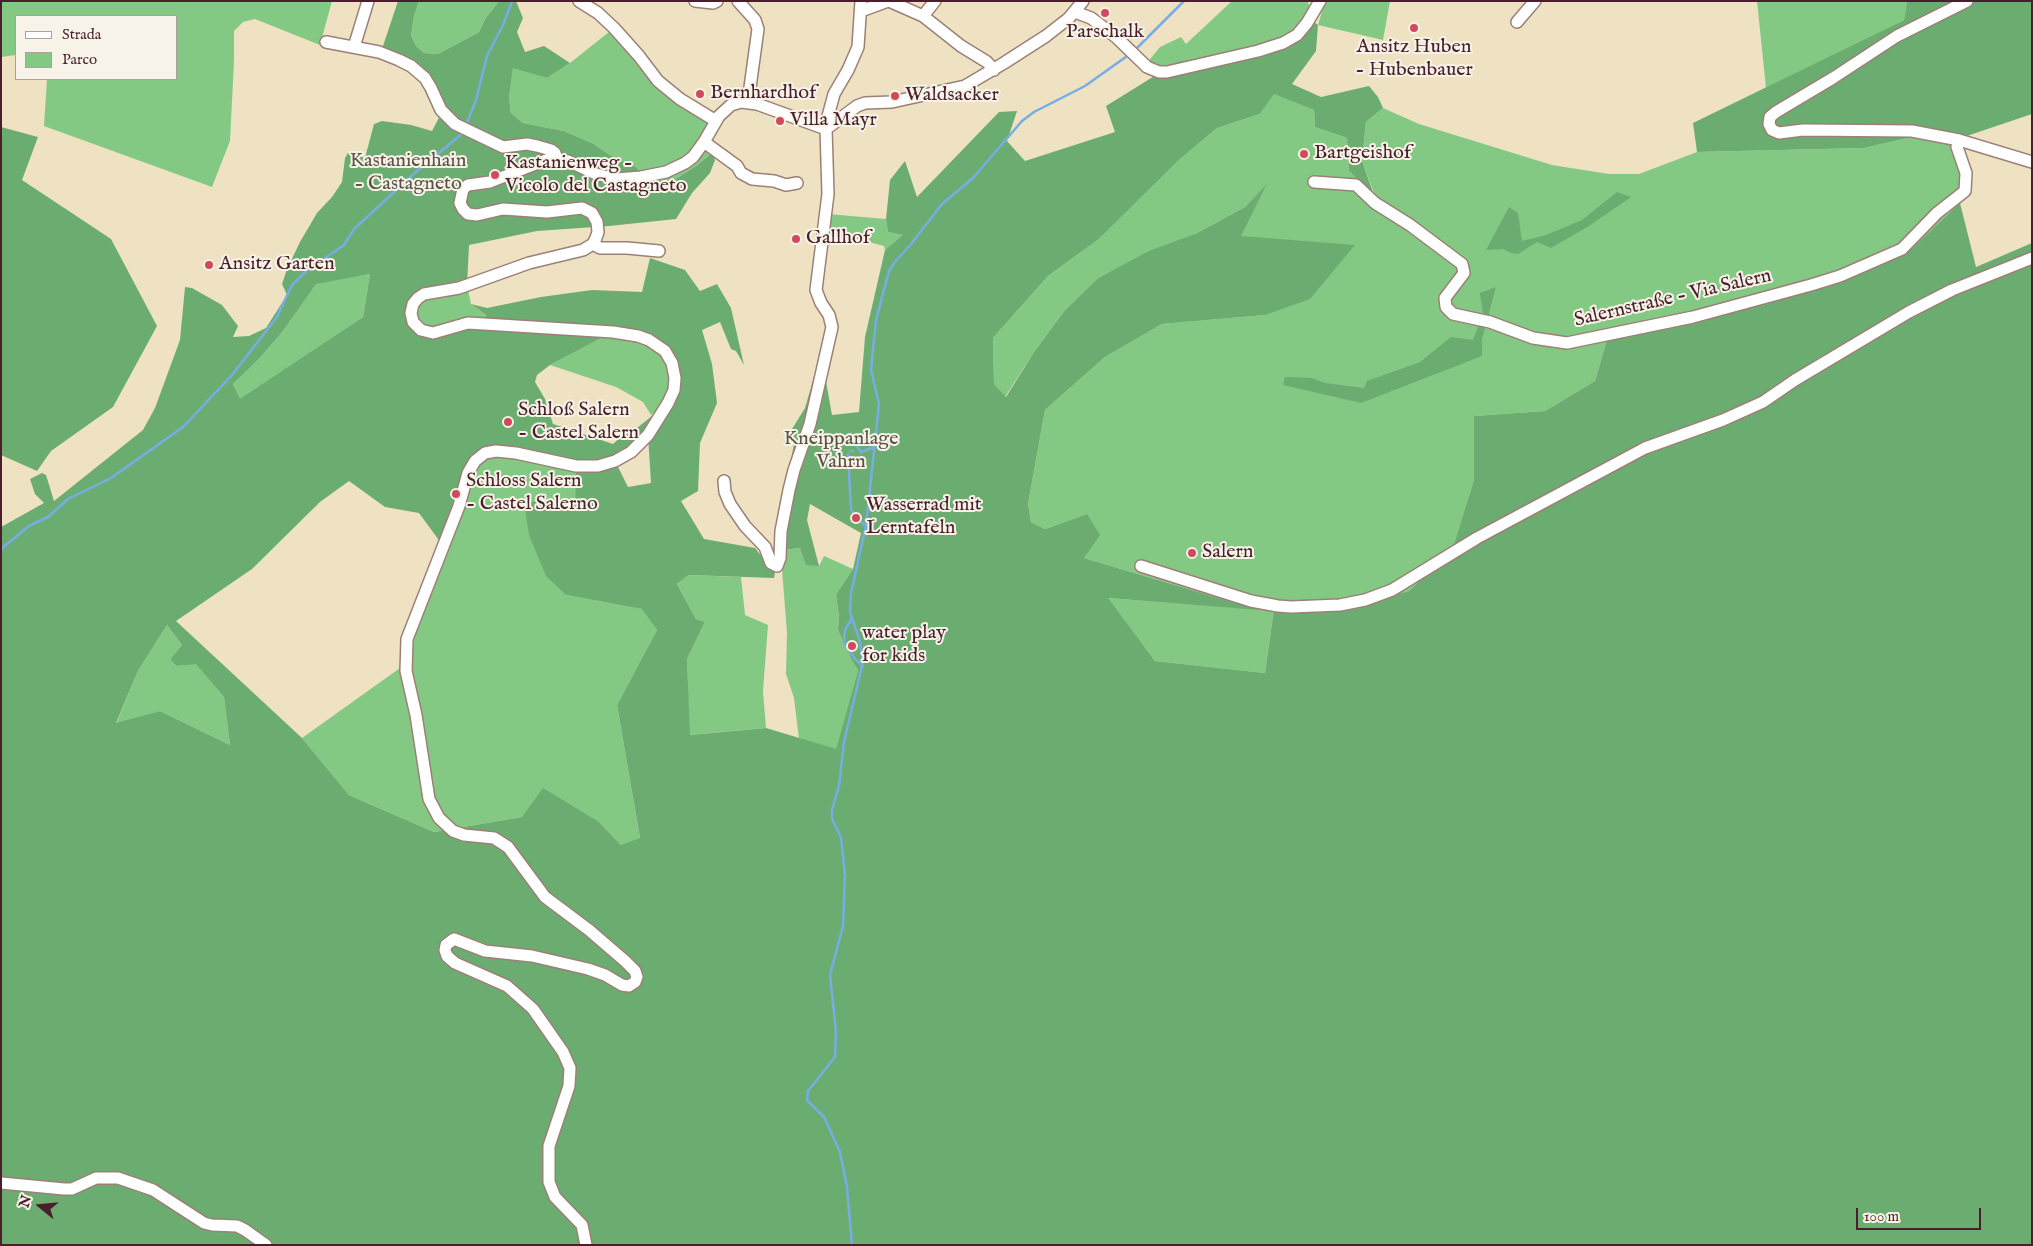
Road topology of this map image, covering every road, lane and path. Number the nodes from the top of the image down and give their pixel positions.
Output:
1 (368, 1) edge
2 (579, 1) edge
3 (695, 1) edge
4 (717, 1) edge
5 (738, 1) edge
6 (888, 1) edge
7 (935, 1) edge
8 (1083, 1) edge
9 (1320, 1) edge
10 (1535, 1) edge
11 (1967, 1) edge
12 (861, 6) edge
13 (1075, 12) junction
14 (923, 16) junction
15 (1517, 22) dead end
16 (326, 42) dead end
17 (354, 47) junction
18 (994, 70) junction
19 (748, 102) junction
20 (716, 120) junction
21 (828, 127) junction
22 (1958, 140) junction
23 (704, 142) junction
24 (557, 159) junction
25 (2032, 162) edge
26 (1314, 182) dead end
27 (797, 183) dead end
28 (593, 244) junction
29 (660, 251) dead end
30 (2032, 258) edge
31 (724, 481) dead end
32 (1141, 566) dead end
33 (1, 1183) edge
34 (266, 1245) edge
35 (586, 1245) edge

1 - 17 street
2 - 20 street
3 - 4 street
5 - 19 street
6 - 12 street
6 - 14 street
7 - 14 street
8 - 13 street
9 - 13 street
10 - 15 street
11 - 22 street
12 - 21 street
13 - 18 street
14 - 18 street
16 - 17 street
17 - 24 street
18 - 21 street
19 - 20 street
19 - 21 street
20 - 23 street
21 - 31 street
22 - 25 street
22 - 26 street, Salernstraße - Via Salern
23 - 24 street
23 - 27 street
24 - 28 street
28 - 29 street
28 - 35 street
30 - 32 street
33 - 34 street

